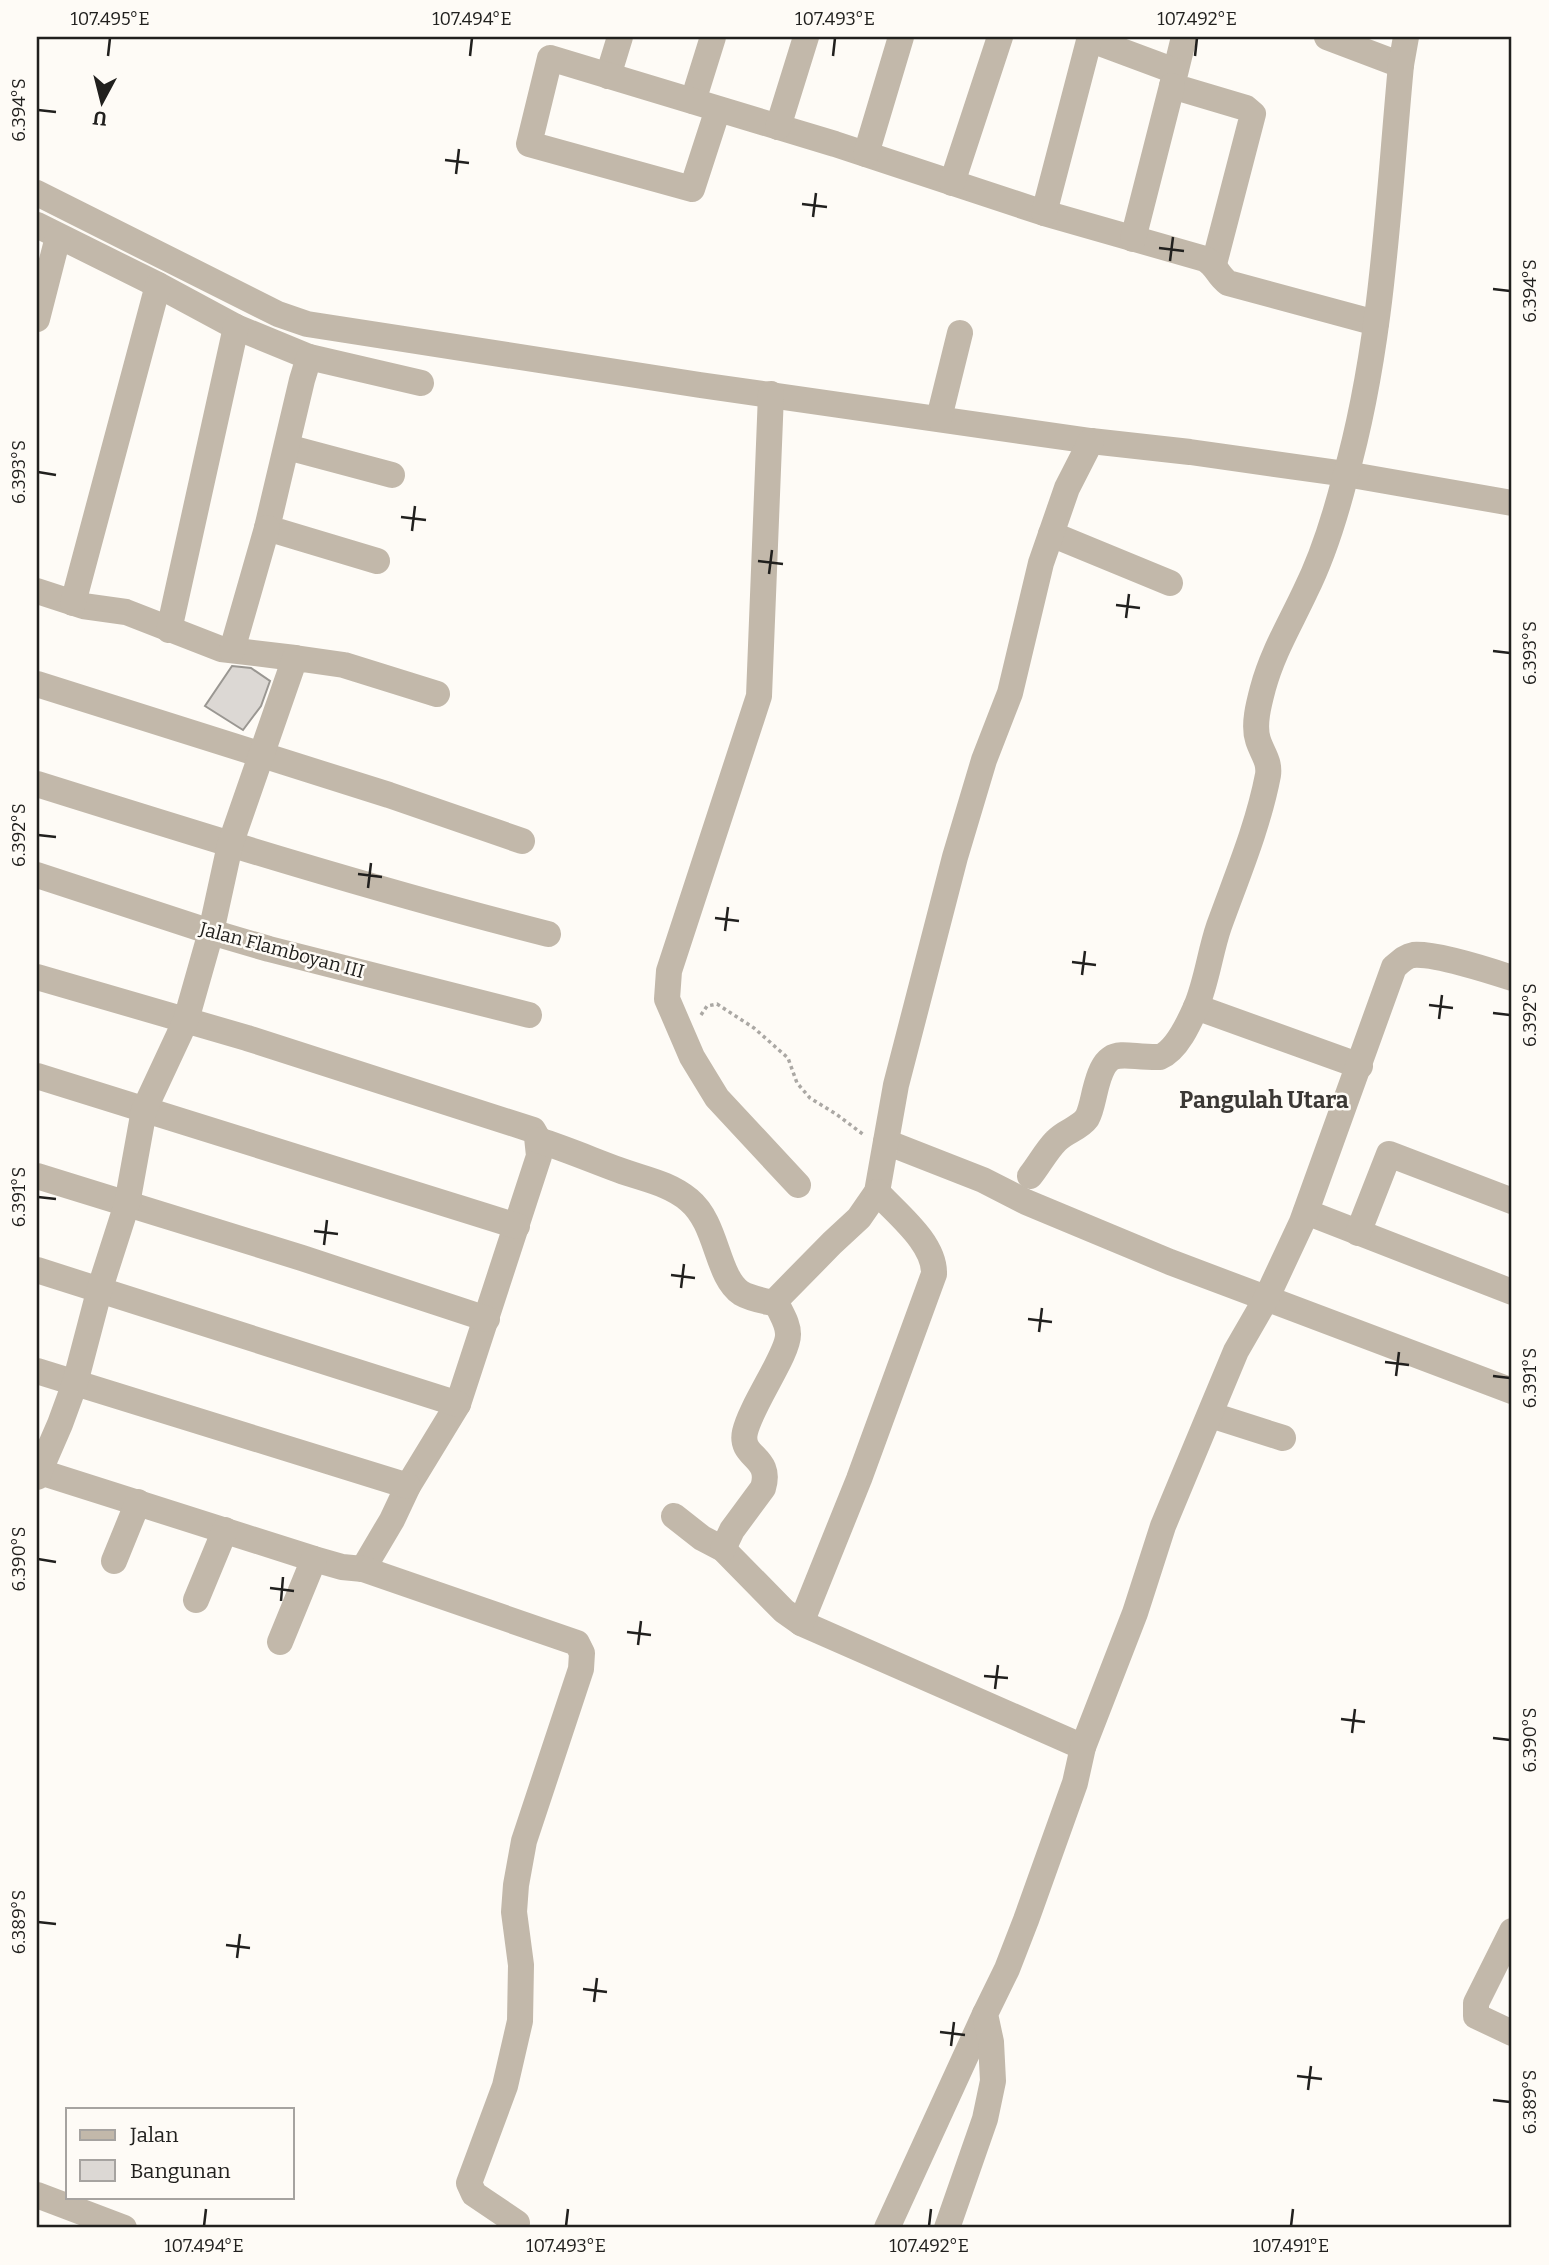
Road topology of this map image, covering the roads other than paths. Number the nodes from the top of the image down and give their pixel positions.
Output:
1 (713, 37) edge
2 (806, 37) edge
3 (901, 37) edge
4 (1000, 37) edge
5 (1184, 37) edge
6 (1326, 37) edge
7 (1406, 37) edge
8 (615, 38) edge
9 (1090, 38) edge
10 (1401, 65) junction
11 (608, 76) junction
12 (1174, 79) junction
13 (705, 105) junction
14 (778, 127) junction
15 (866, 155) junction
16 (952, 183) junction
17 (37, 193) edge
18 (1044, 213) junction
19 (47, 231) edge
20 (1133, 239) junction
21 (1214, 264) junction
22 (158, 285) junction
23 (37, 319) edge
24 (1376, 323) junction
25 (236, 327) junction
26 (960, 333) dead end
27 (302, 341) junction
28 (421, 383) dead end
29 (771, 394) junction
30 (939, 418) junction
31 (1091, 441) junction
32 (287, 447) junction
33 (1346, 474) junction
34 (392, 475) dead end
35 (1512, 503) edge
36 (267, 528) junction
37 (1051, 534) junction
38 (377, 561) dead end
39 (1170, 583) dead end
40 (37, 591) edge
41 (73, 603) junction
42 (169, 630) junction
43 (232, 650) junction
44 (295, 658) junction
45 (37, 684) edge
46 (437, 694) dead end
47 (260, 755) junction
48 (37, 784) edge
49 (522, 841) dead end
50 (230, 845) junction
51 (37, 875) edge
52 (212, 932) junction
53 (548, 934) dead end
54 (37, 977) edge
55 (1512, 978) edge
56 (1196, 1007) junction
57 (529, 1015) dead end
58 (186, 1020) junction
59 (1360, 1066) junction
60 (37, 1076) edge
61 (144, 1110) junction
62 (538, 1140) junction
63 (886, 1142) junction
64 (37, 1176) edge
65 (1030, 1176) dead end
66 (798, 1185) dead end
67 (877, 1192) junction
68 (1512, 1201) edge
69 (127, 1204) junction
70 (1306, 1212) junction
71 (517, 1226) junction
72 (1358, 1233) junction
73 (37, 1270) edge
74 (100, 1288) junction
75 (1512, 1292) edge
76 (1266, 1298) junction
77 (777, 1304) junction
78 (487, 1319) junction
79 (37, 1371) edge
80 (75, 1383) junction
81 (1512, 1391) edge
82 (458, 1404) junction
83 (1211, 1415) junction
84 (1283, 1438) dead end
85 (38, 1473) edge
86 (408, 1486) junction
87 (138, 1502) junction
88 (674, 1517) dead end
89 (225, 1530) junction
90 (723, 1549) junction
91 (314, 1559) junction
92 (114, 1561) dead end
93 (363, 1569) junction
94 (196, 1601) dead end
95 (801, 1623) junction
96 (280, 1642) dead end
97 (1083, 1747) junction
98 (1511, 1937) edge
99 (985, 2014) junction
100 (1512, 2034) edge
101 (37, 2195) edge
102 (514, 2223) edge
103 (124, 2228) edge
104 (887, 2228) edge
105 (947, 2228) edge

1 - 13 street
2 - 14 street
3 - 15 street
4 - 16 street
5 - 12 street
6 - 10 street
7 - 10 street
8 - 11 street
9 - 12 street
9 - 18 street
10 - 24 street
11 - 13 street
11 - 13 street
12 - 20 street
12 - 21 street
13 - 14 street
14 - 15 street
15 - 16 street
16 - 18 street
17 - 27 street
18 - 20 street
19 - 22 street
19 - 23 street
20 - 21 street
21 - 24 street
22 - 25 street
22 - 41 street
24 - 33 street
25 - 27 street
25 - 42 street
26 - 30 street
27 - 28 street
27 - 29 street
27 - 32 street
29 - 30 street
29 - 66 street
30 - 31 street
31 - 33 street
31 - 37 street
32 - 34 street
32 - 36 street
33 - 35 street
33 - 56 street
36 - 38 street
36 - 43 street
37 - 39 street
37 - 63 street
40 - 41 street
41 - 42 street
42 - 43 street
43 - 44 street
44 - 46 street
44 - 47 street
45 - 47 street
47 - 49 street
47 - 50 street
48 - 50 street
50 - 52 street
50 - 53 street
51 - 52 street, Jalan Flamboyan III
52 - 57 street, Jalan Flamboyan III
52 - 58 street
54 - 58 street
55 - 59 street
56 - 59 street
56 - 65 street
58 - 61 street
58 - 62 street
59 - 70 street
60 - 61 street
61 - 69 street
61 - 71 street
62 - 71 street
62 - 77 street
63 - 67 street
63 - 76 street
64 - 69 street
67 - 77 street
67 - 95 street
68 - 72 street
69 - 74 street
69 - 78 street
70 - 72 street
70 - 76 street
71 - 78 street
72 - 75 street
73 - 74 street
74 - 80 street
74 - 82 street
76 - 81 street
76 - 83 street
77 - 90 street
78 - 82 street
79 - 80 street
80 - 85 street
80 - 86 street
82 - 86 street
83 - 84 street
83 - 97 street
85 - 87 street
86 - 93 street
87 - 89 street
87 - 92 street
88 - 90 street
89 - 91 street
89 - 94 street
90 - 95 street
91 - 93 street
91 - 96 street
93 - 102 street
95 - 97 street
97 - 99 street
98 - 100 street
99 - 104 street
99 - 105 street
101 - 103 street

